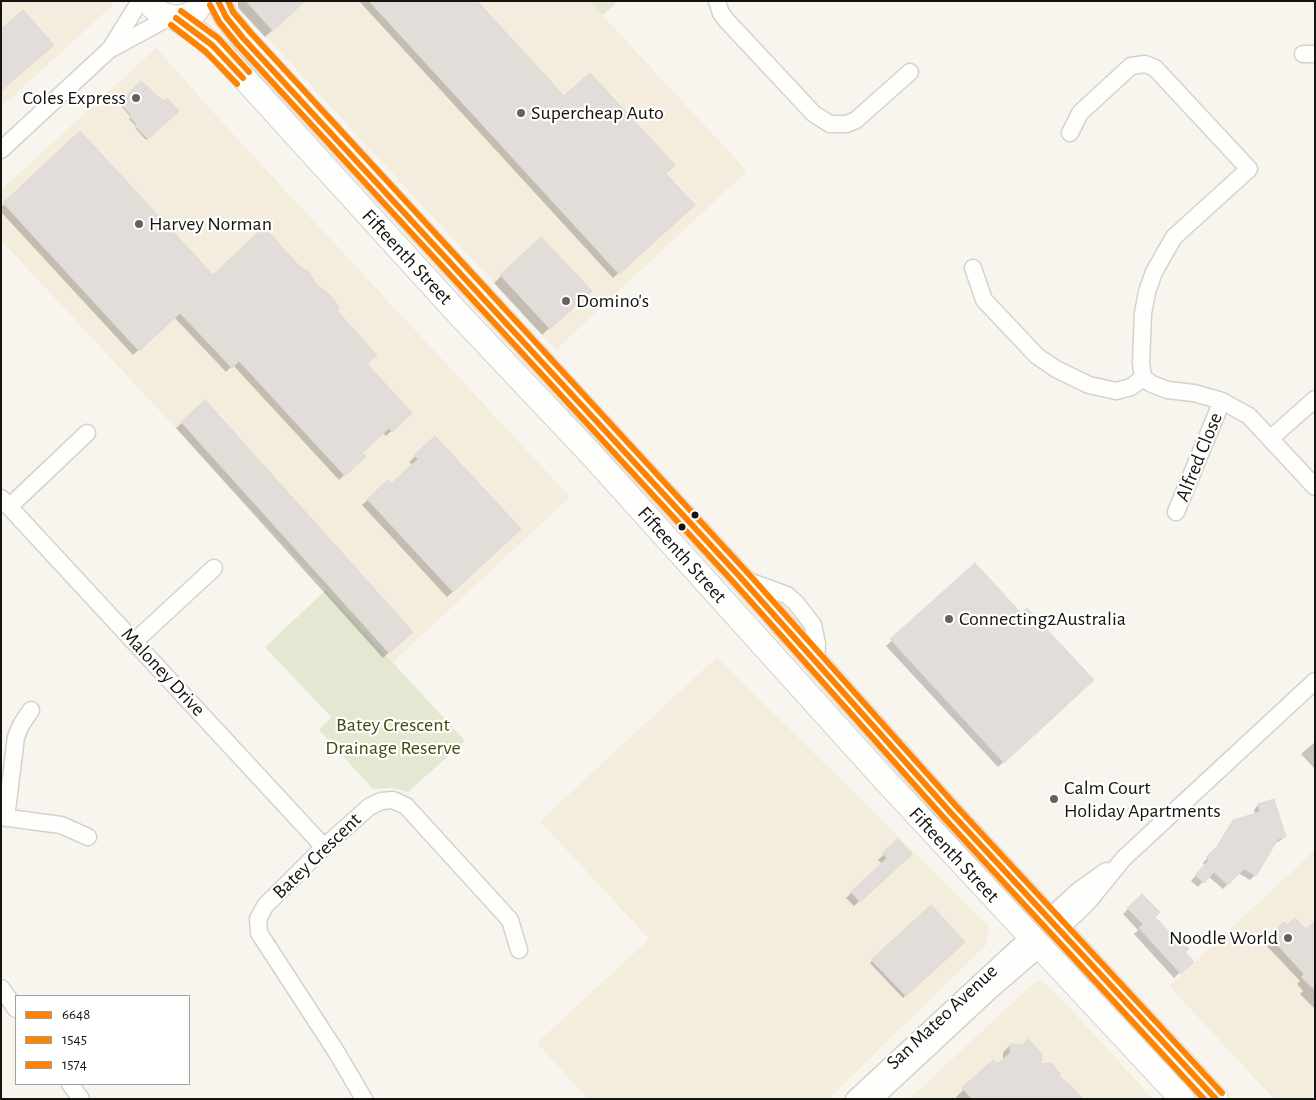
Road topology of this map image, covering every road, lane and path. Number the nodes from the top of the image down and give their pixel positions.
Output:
1 (140, 1) edge
2 (149, 1) edge
3 (203, 1) edge
4 (218, 1) edge
5 (717, 1) edge
6 (173, 18) junction
7 (109, 50) junction
8 (910, 72) dead end
9 (1070, 133) dead end
10 (1, 150) edge
11 (973, 268) dead end
12 (518, 336) junction
13 (498, 355) junction
14 (1143, 378) junction
15 (1315, 399) edge
16 (1222, 401) junction
17 (87, 433) dead end
18 (1270, 439) junction
19 (1315, 487) edge
20 (5, 502) edge
21 (1176, 512) dead end
22 (214, 568) dead end
23 (135, 641) junction
24 (1315, 681) edge
25 (32, 710) dead end
26 (907, 762) junction
27 (885, 780) junction
28 (4, 818) edge
29 (88, 837) dead end
30 (324, 847) junction
31 (1054, 924) junction
32 (1035, 942) junction
33 (520, 950) dead end
34 (1, 988) edge
35 (15, 1008) edge
36 (71, 1085) edge
37 (81, 1099) edge
38 (364, 1099) edge
39 (854, 1099) edge
40 (874, 1099) edge
41 (1182, 1099) edge
42 (1216, 1099) edge

1 - 7 street
2 - 6 highway, Fifteenth Street
3 - 6 highway
4 - 12 highway, Fifteenth Street
5 - 8 street
6 - 7 street
6 - 13 highway, Fifteenth Street
7 - 10 street
9 - 14 street
11 - 14 street
12 - 13 highway
12 - 26 highway, Fifteenth Street
13 - 27 highway, Fifteenth Street
14 - 16 street
15 - 18 street
16 - 18 street
16 - 21 street, Alfred Close
17 - 20 street
18 - 19 street
20 - 23 street, Maloney Drive
22 - 23 street
23 - 30 street, Maloney Drive
24 - 31 street
25 - 28 street
26 - 27 highway
26 - 31 highway, Fifteenth Street
27 - 32 highway, Fifteenth Street
28 - 29 street
30 - 33 street, Batey Crescent
30 - 38 street, Batey Crescent
31 - 32 highway
31 - 42 highway, Fifteenth Street
32 - 39 street, San Mateo Avenue
32 - 40 street, San Mateo Avenue
32 - 41 highway, Fifteenth Street
34 - 35 street
36 - 37 street

